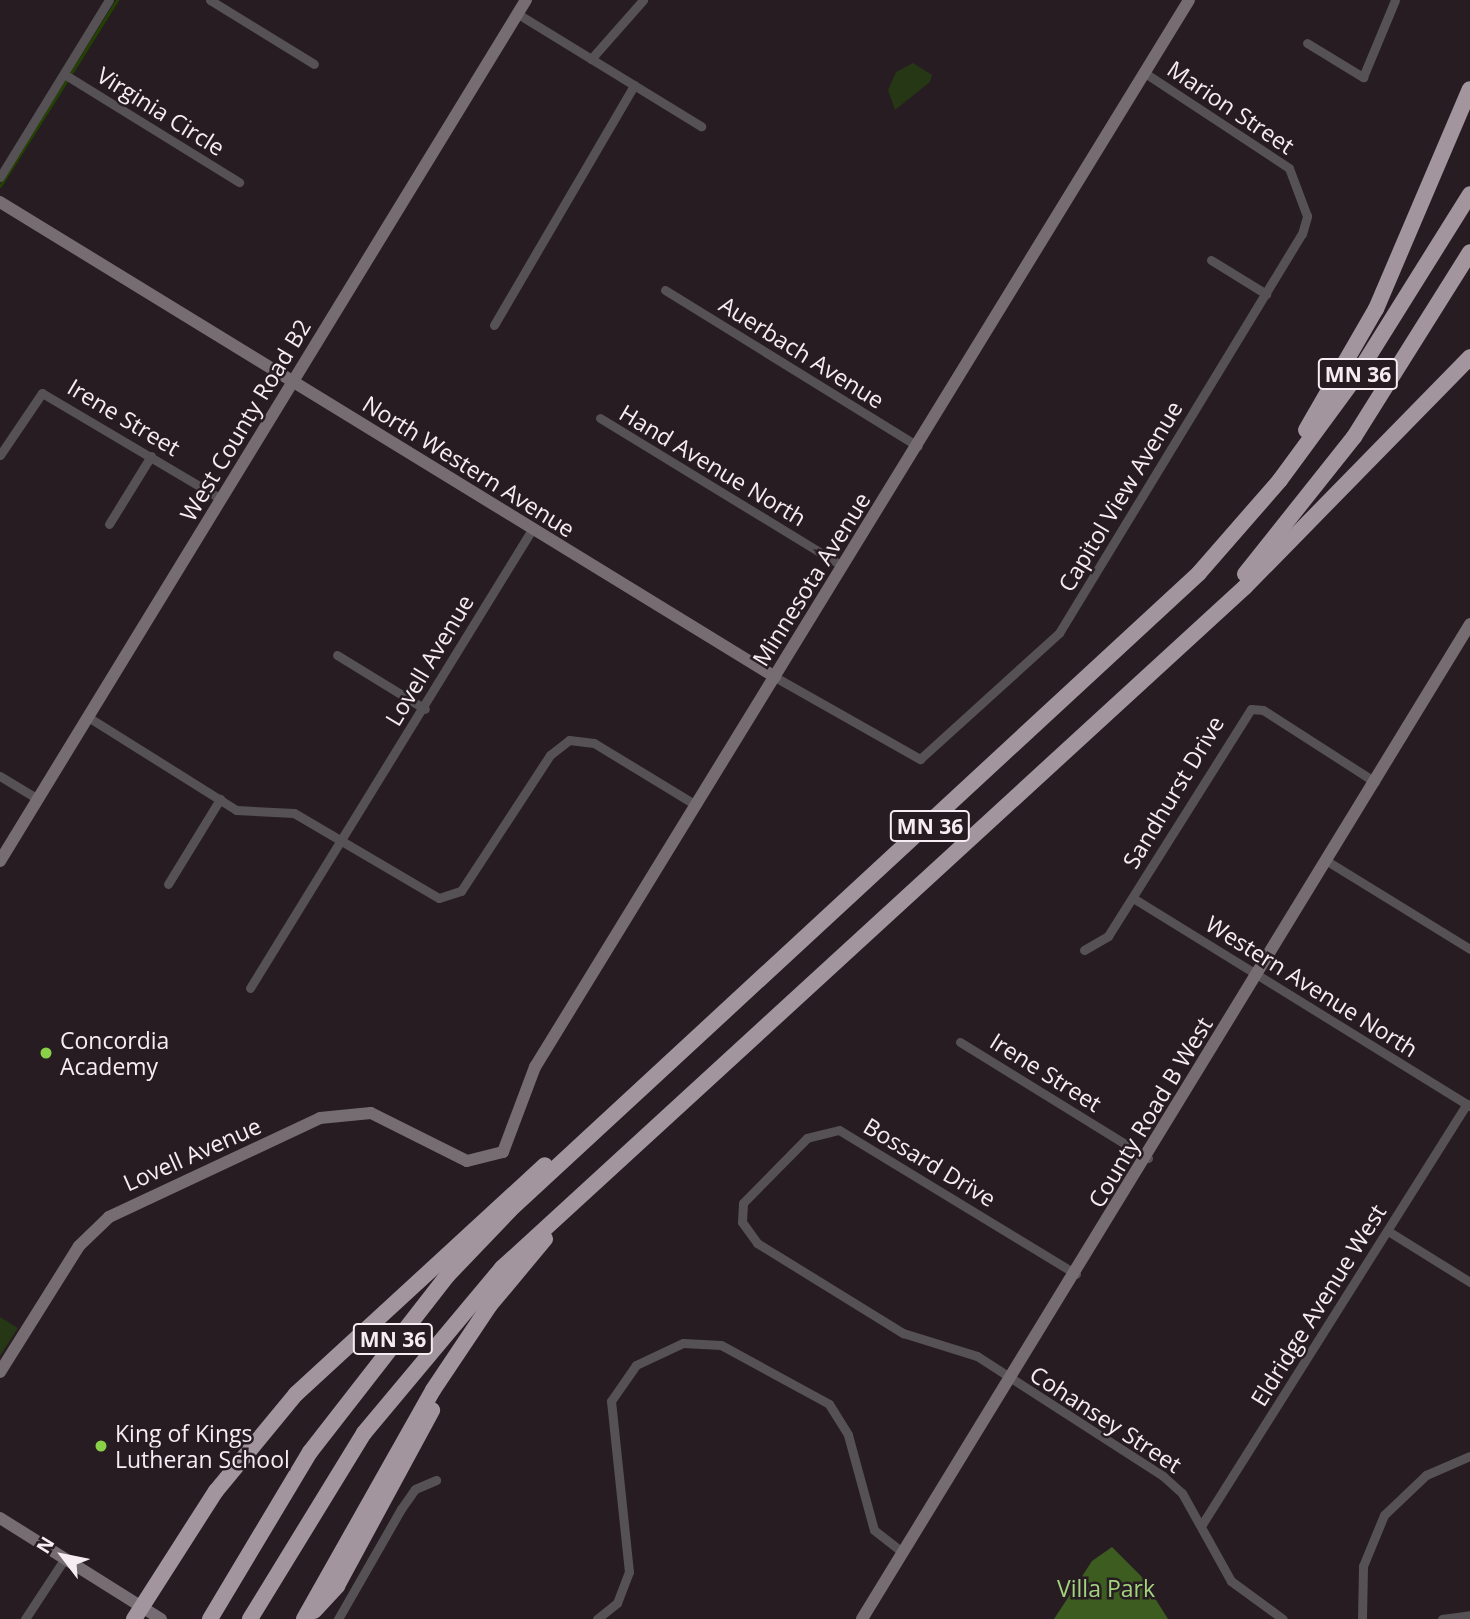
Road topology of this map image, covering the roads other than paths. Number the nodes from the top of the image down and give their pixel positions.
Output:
1 (109, 0) edge
2 (211, 0) edge
3 (526, 0) edge
4 (643, 0) edge
5 (1189, 0) edge
6 (1395, 0) edge
7 (518, 14) junction
8 (1307, 43) dead end
9 (591, 59) junction
10 (314, 65) dead end
11 (1145, 73) junction
12 (64, 74) junction
13 (634, 85) junction
14 (1470, 89) edge
15 (701, 126) dead end
16 (0, 177) edge
17 (239, 182) dead end
18 (1470, 194) edge
19 (0, 202) edge
20 (1307, 216) joint
21 (1470, 252) edge
22 (1211, 260) dead end
23 (666, 290) dead end
24 (1266, 294) junction
25 (494, 325) dead end
26 (1470, 358) edge
27 (294, 381) junction
28 (600, 418) dead end
29 (918, 446) junction
30 (0, 455) edge
31 (151, 456) junction
32 (221, 499) junction
33 (109, 524) dead end
34 (531, 531) junction
35 (1228, 541) junction
36 (842, 566) junction
37 (1470, 624) edge
38 (1182, 643) junction
39 (337, 655) dead end
40 (775, 677) junction
41 (425, 709) junction
42 (88, 717) junction
43 (920, 759) joint
44 (0, 776) edge
45 (1375, 782) junction
46 (38, 799) junction
47 (220, 799) junction
48 (696, 805) junction
49 (342, 840) junction
50 (0, 861) edge
51 (1327, 861) junction
52 (168, 884) dead end
53 (1133, 898) junction
54 (1470, 949) edge
55 (1084, 950) dead end
56 (1258, 975) junction
57 (250, 988) dead end
58 (960, 1042) dead end
59 (625, 1104) junction
60 (1469, 1105) edge
61 (649, 1128) junction
62 (1148, 1157) junction
63 (467, 1161) joint
64 (1388, 1231) junction
65 (757, 1243) joint
66 (1076, 1274) junction
67 (1470, 1282) edge
68 (0, 1372) edge
69 (1010, 1379) junction
70 (1470, 1456) edge
71 (436, 1480) dead end
72 (0, 1517) edge
73 (1200, 1526) junction
74 (902, 1552) junction
75 (65, 1558) junction
76 (138, 1613) edge
77 (1470, 1615) edge
78 (211, 1617) edge
79 (25, 1619) edge
80 (161, 1619) edge
81 (250, 1619) edge
82 (304, 1619) edge
83 (338, 1619) edge
84 (597, 1619) edge
85 (862, 1619) edge
86 (1283, 1619) edge
87 (1362, 1619) edge
88 (1442, 1619) edge

1 - 12 street
2 - 10 street
3 - 7 street, West County Road B2
4 - 9 street
5 - 11 street, Minnesota Avenue
6 - 8 street
7 - 9 street
7 - 27 street, West County Road B2
9 - 13 street
11 - 20 street, Marion Street
11 - 29 street, Minnesota Avenue
12 - 16 street
12 - 17 street, Virginia Circle
13 - 15 street
13 - 25 street
14 - 35 highway
18 - 35 highway, MN 36
19 - 27 street, North Western Avenue
20 - 24 street, Capitol View Avenue
21 - 38 highway, MN 36
22 - 24 street
23 - 29 street, Auerbach Avenue
24 - 43 street, Capitol View Avenue
26 - 38 highway
27 - 32 street, West County Road B2
27 - 34 street, North Western Avenue
28 - 36 street, Hand Avenue North
29 - 36 street, Minnesota Avenue
30 - 31 street, Irene Street
31 - 32 street, Irene Street
31 - 33 street
32 - 42 street, West County Road B2
34 - 40 street, North Western Avenue
34 - 41 street, Lovell Avenue
35 - 59 highway, MN 36
36 - 40 street, Minnesota Avenue
37 - 45 street, County Road B West
38 - 61 highway, MN 36
39 - 41 street
40 - 43 street, North Western Avenue
40 - 48 street, Minnesota Avenue
41 - 49 street, Lovell Avenue
42 - 46 street, West County Road B2
42 - 47 street
44 - 46 street
45 - 51 street, County Road B West
45 - 53 street, Sandhurst Drive
46 - 50 street, West County Road B2
47 - 49 street
47 - 52 street
48 - 49 street
48 - 63 street, Minnesota Avenue
49 - 57 street, Lovell Avenue
51 - 54 street
51 - 56 street, County Road B West
53 - 55 street, Sandhurst Drive
53 - 56 street, Western Avenue North
56 - 60 street, Western Avenue North
56 - 62 street, County Road B West
58 - 62 street, Irene Street
59 - 76 highway
59 - 78 highway, MN 36
60 - 64 street, Eldridge Avenue West
61 - 81 highway, MN 36
61 - 82 highway
62 - 66 street, County Road B West
63 - 68 street, Lovell Avenue
64 - 67 street
64 - 73 street, Eldridge Avenue West
65 - 66 street, Bossard Drive
65 - 69 street, Cohansey Street
66 - 69 street, County Road B West
69 - 73 street, Cohansey Street
69 - 74 street, County Road B West
70 - 87 street
71 - 83 street
72 - 75 street
73 - 86 street, Cohansey Street
74 - 84 street
74 - 85 street, County Road B West
75 - 76 street
75 - 79 street
76 - 80 street
77 - 88 street

